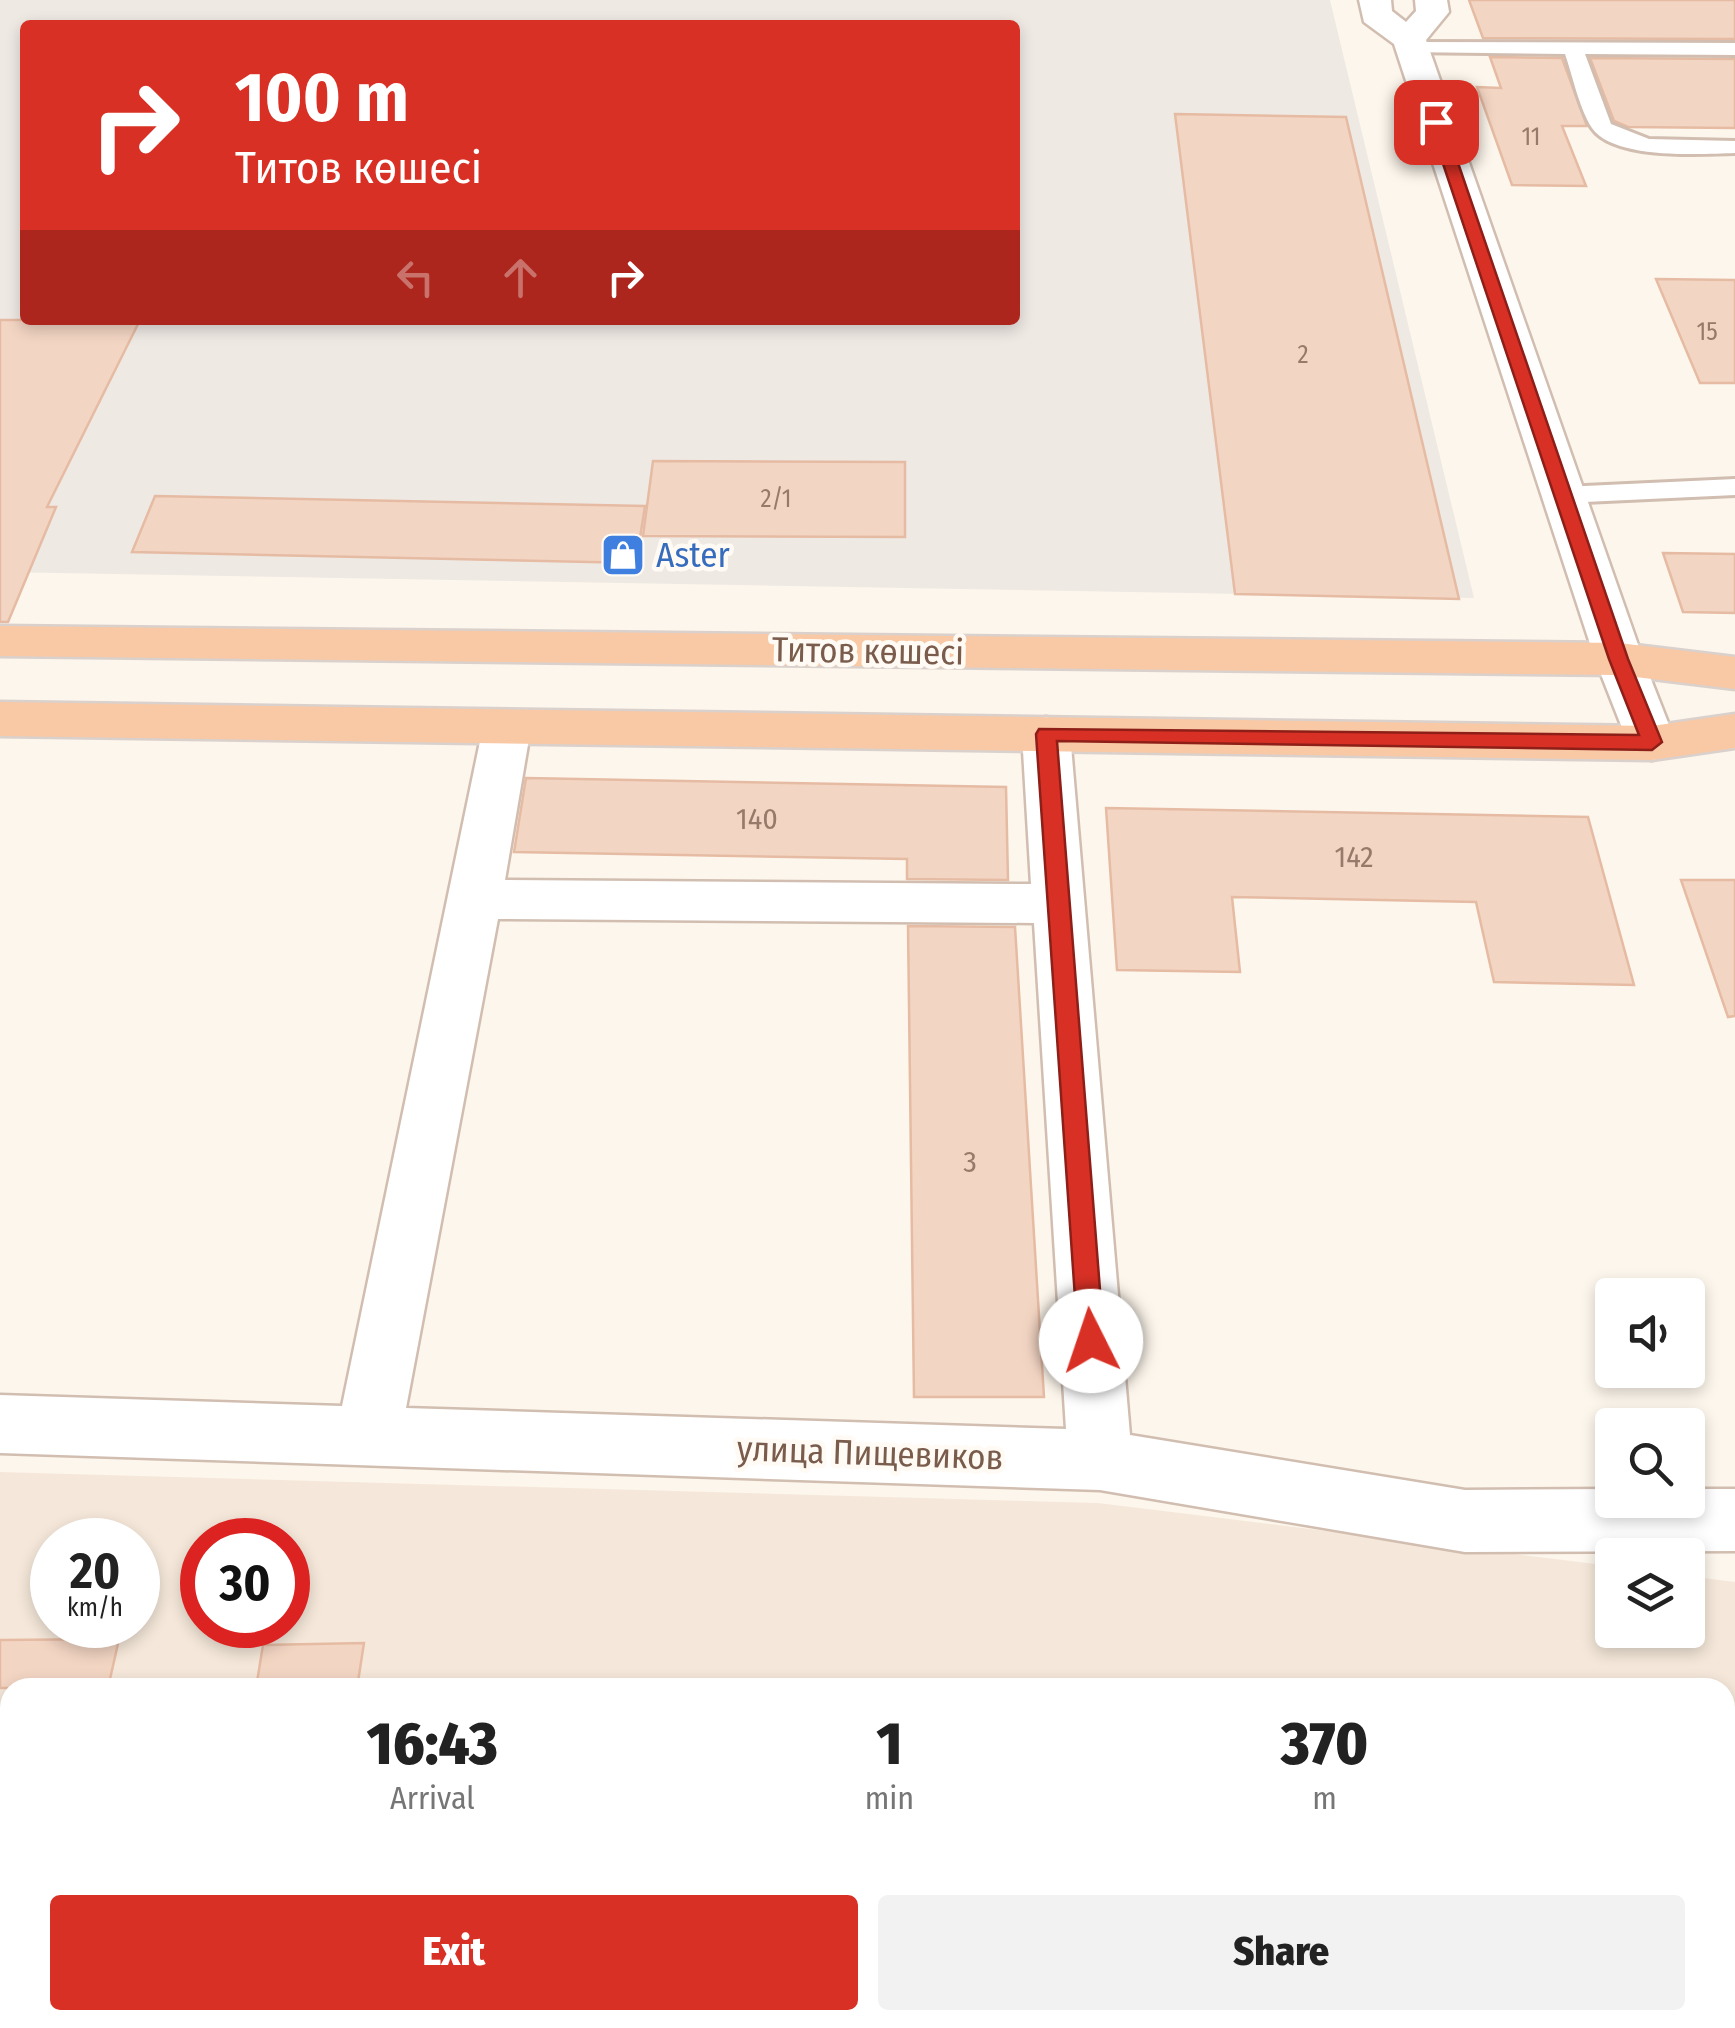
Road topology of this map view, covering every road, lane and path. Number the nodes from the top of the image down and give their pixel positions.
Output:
1 (1374, 0) edge
2 (1431, 0) edge
3 (1410, 43) junction
4 (1572, 46) junction
5 (1735, 49) edge
6 (1735, 147) edge
7 (1735, 487) edge
8 (1563, 494) junction
9 (0, 641) edge
10 (1618, 659) junction
11 (1735, 673) edge
12 (0, 719) edge
13 (507, 728) junction
14 (1735, 732) edge
15 (1046, 734) junction
16 (1652, 742) junction
17 (476, 899) junction
18 (1059, 904) junction
19 (0, 1424) edge
20 (368, 1436) junction
21 (1100, 1460) junction
22 (1735, 1520) edge

1 - 3 street
2 - 3 street
3 - 4 lane
3 - 8 street
4 - 5 lane
4 - 6 lane
7 - 8 lane
8 - 10 street
9 - 10 highway, Титов көшесі
10 - 11 highway, Титов көшесі
10 - 16 street
12 - 13 highway
13 - 15 highway
13 - 17 street
14 - 16 highway
15 - 16 highway
15 - 18 street
17 - 18 street
17 - 20 street
18 - 21 street
19 - 20 street, улица Пищевиков
20 - 21 street, улица Пищевиков
21 - 22 street, улица Пищевиков

